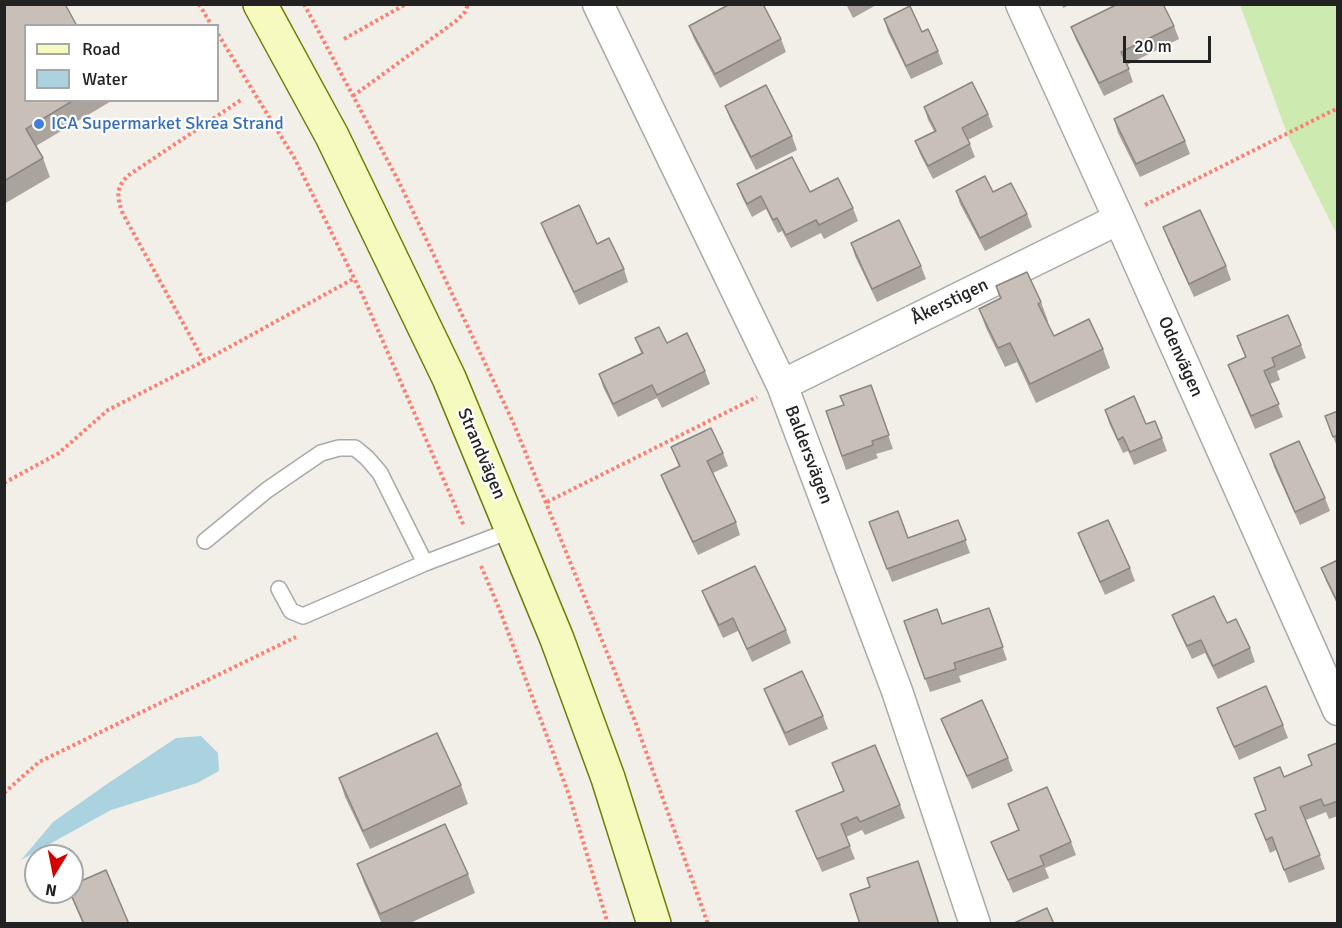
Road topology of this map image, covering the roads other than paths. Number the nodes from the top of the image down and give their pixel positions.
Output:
1 (260, 4) edge
2 (598, 4) edge
3 (1020, 4) edge
4 (1119, 219) junction
5 (782, 385) junction
6 (512, 530) junction
7 (205, 541) dead end
8 (425, 563) junction
9 (279, 589) dead end
10 (1338, 710) edge
11 (654, 924) edge
12 (975, 924) edge

1 - 6 street, Strandvägen
2 - 5 street, Baldersvägen
3 - 4 street, Odenvägen
4 - 5 street, Åkerstigen
4 - 10 street, Odenvägen
5 - 12 street, Baldersvägen
6 - 8 lane
6 - 11 street, Strandvägen
7 - 8 lane
8 - 9 lane

